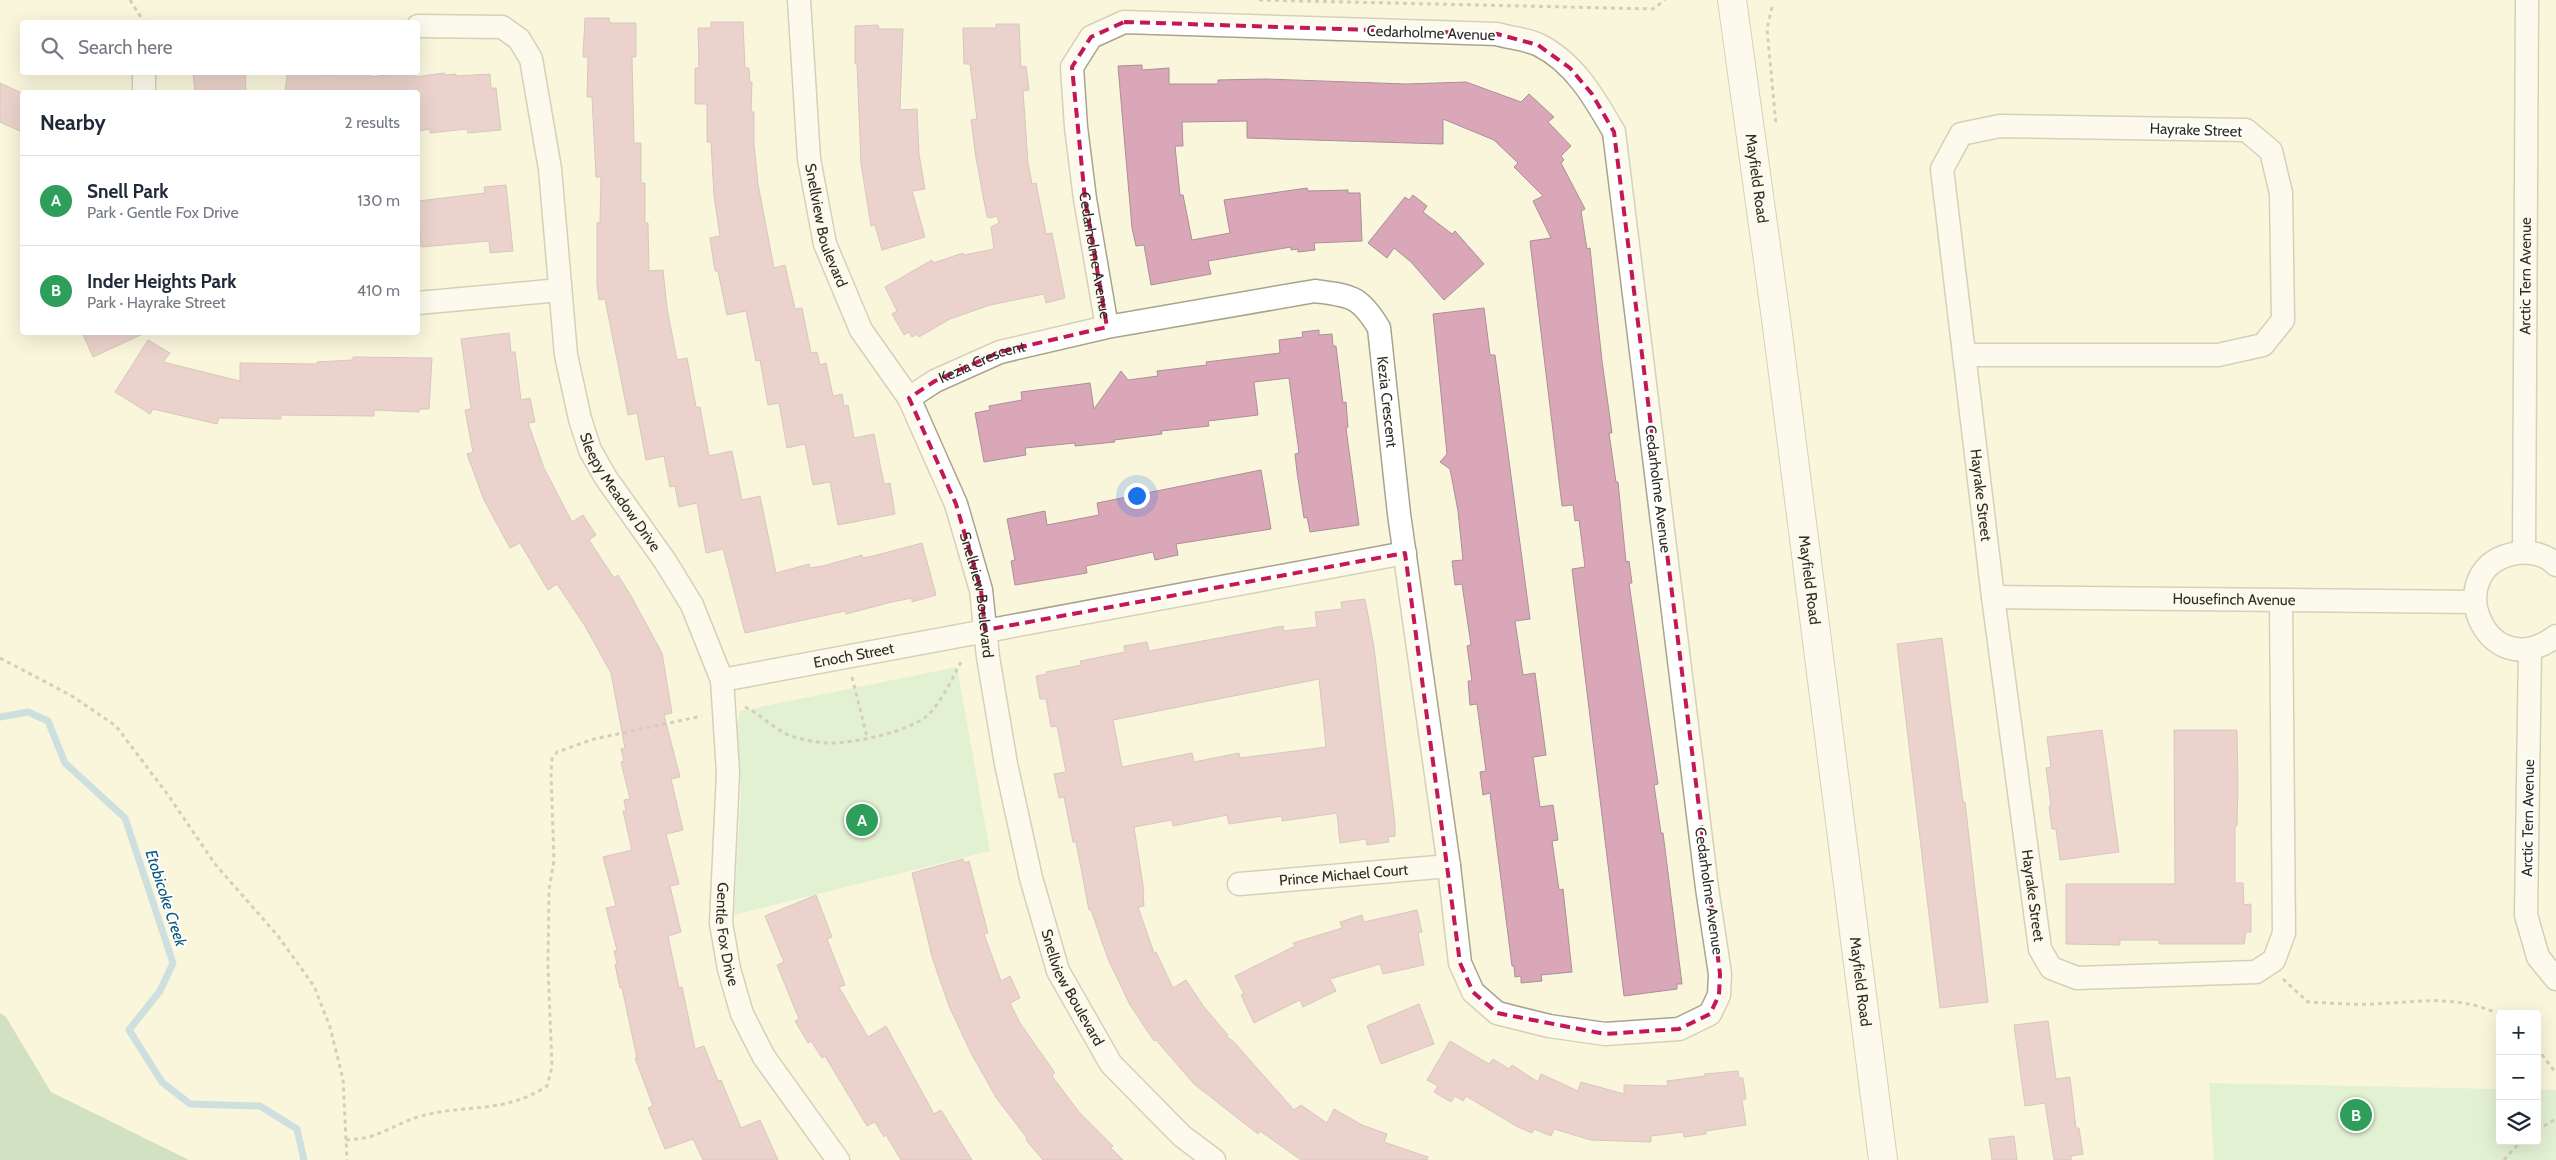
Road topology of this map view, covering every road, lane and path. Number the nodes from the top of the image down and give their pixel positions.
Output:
1 (130, 0) edge
2 (799, 0) edge
3 (1260, 0) edge
4 (1665, 0) edge
5 (1732, 0) edge
6 (2527, 0) edge
7 (143, 20) edge
8 (420, 26) edge
9 (144, 75) edge
10 (144, 90) edge
11 (560, 290) junction
12 (420, 303) edge
13 (1107, 327) junction
14 (1965, 355) junction
15 (908, 398) junction
16 (2524, 552) junction
17 (1405, 553) junction
18 (2556, 565) edge
19 (1993, 596) junction
20 (2281, 600) junction
21 (2474, 602) junction
22 (985, 630) junction
23 (2556, 636) edge
24 (2530, 648) junction
25 (847, 656) junction
26 (0, 658) edge
27 (962, 662) dead end
28 (722, 680) junction
29 (723, 711) junction
30 (867, 737) junction
31 (1449, 866) junction
32 (1239, 884) dead end
33 (2268, 964) junction
34 (2556, 979) edge
35 (2496, 1014) edge
36 (2541, 1053) edge
37 (2556, 1073) edge
38 (2556, 1119) edge
39 (2541, 1128) edge
40 (346, 1140) junction
41 (2517, 1145) edge
42 (347, 1160) edge
43 (838, 1160) edge
44 (1214, 1160) edge
45 (1883, 1160) edge
46 (2504, 1160) edge

1 - 7 path
2 - 15 street, Snellview Boulevard
3 - 4 path
5 - 45 main road, Mayfield Road
6 - 16 street, Arctic Tern Avenue
8 - 11 street, Sleepy Meadow Drive
9 - 10 street
11 - 12 street
11 - 28 street, Sleepy Meadow Drive
13 - 15 street, Kezia Crescent
13 - 17 street, Kezia Crescent
13 - 31 street, Cedarholme Avenue
14 - 14 street, Hayrake Street
14 - 19 street, Hayrake Street
15 - 22 street, Snellview Boulevard
16 - 18 street
16 - 21 street
17 - 22 street
17 - 31 street, Cedarholme Avenue
19 - 20 street, Housefinch Avenue
19 - 33 street, Hayrake Street
20 - 21 street, Housefinch Avenue
20 - 33 street
21 - 24 street
22 - 25 street, Enoch Street
22 - 44 street, Snellview Boulevard
23 - 24 street
24 - 34 street, Arctic Tern Avenue
25 - 28 street, Enoch Street
25 - 30 path
26 - 40 path
27 - 30 path
28 - 29 street, Gentle Fox Drive
29 - 30 path
29 - 40 path
29 - 43 street, Gentle Fox Drive
31 - 32 street, Prince Michael Court
33 - 35 path
36 - 37 path
38 - 39 path
40 - 42 path
41 - 46 path

